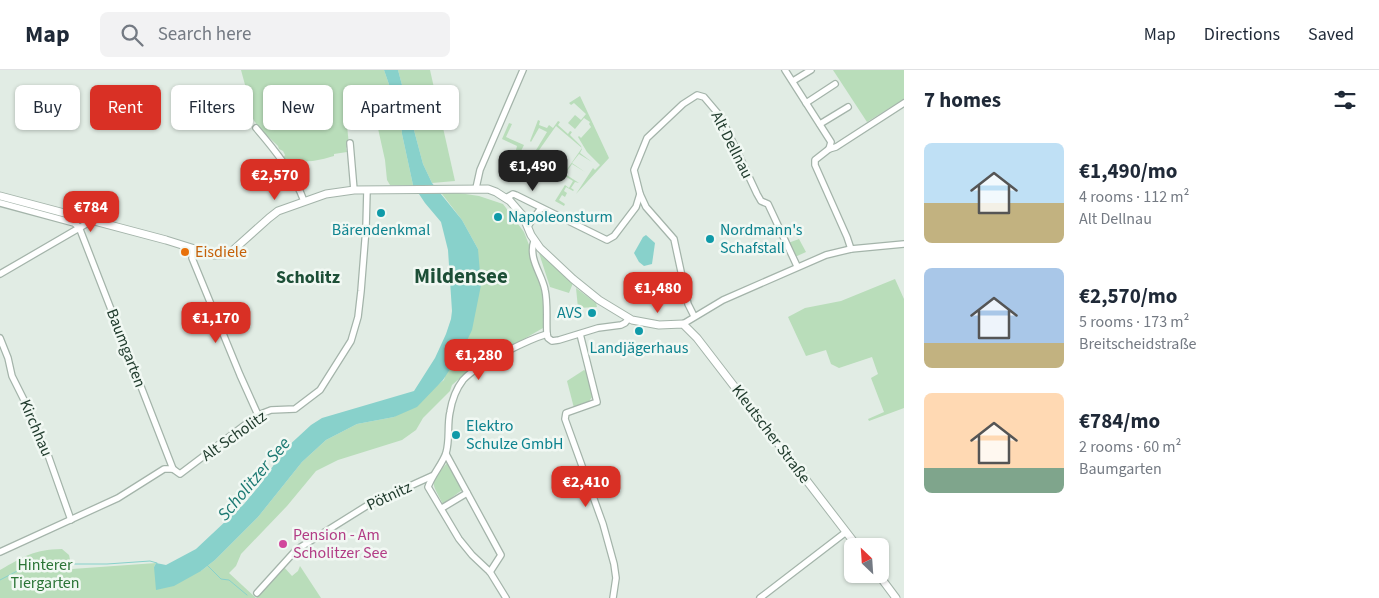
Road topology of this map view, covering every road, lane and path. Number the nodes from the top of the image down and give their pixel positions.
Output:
1 (523, 70) edge
2 (785, 70) edge
3 (811, 70) edge
4 (793, 81) junction
5 (835, 84) dead end
6 (806, 103) junction
7 (904, 103) edge
8 (848, 107) dead end
9 (820, 124) junction
10 (256, 128) dead end
11 (350, 143) dead end
12 (829, 149) junction
13 (476, 188) junction
14 (354, 190) junction
15 (367, 190) junction
16 (640, 194) junction
17 (0, 196) edge
18 (506, 198) junction
19 (304, 201) junction
20 (0, 203) edge
21 (636, 207) junction
22 (646, 207) junction
23 (540, 208) junction
24 (90, 219) junction
25 (528, 226) junction
26 (79, 227) junction
27 (534, 241) junction
28 (904, 244) edge
29 (193, 248) junction
30 (851, 249) junction
31 (797, 266) junction
32 (0, 274) edge
33 (694, 316) junction
34 (629, 318) junction
35 (683, 324) junction
36 (547, 334) junction
37 (580, 334) junction
38 (0, 338) edge
39 (258, 415) junction
40 (446, 454) junction
41 (173, 469) junction
42 (432, 476) junction
43 (467, 493) junction
44 (442, 508) junction
45 (71, 520) junction
46 (846, 532) junction
47 (851, 538) edge
48 (0, 552) edge
49 (490, 572) junction
50 (885, 583) edge
51 (256, 593) dead end
52 (506, 598) edge
53 (613, 598) edge
54 (760, 598) edge
55 (896, 598) edge

1 - 13 street
2 - 4 street
3 - 4 street
4 - 6 street
5 - 6 street
6 - 9 street
7 - 12 street
8 - 9 street
9 - 12 street
10 - 19 street
11 - 14 street
12 - 30 street
13 - 15 street
13 - 18 street
14 - 15 street
14 - 19 street
15 - 39 street, Alt Scholitz
16 - 21 street
16 - 22 street
16 - 31 street, Alt Dellnau
17 - 24 street
18 - 23 street
18 - 25 street
19 - 29 street
20 - 26 street
21 - 22 street
21 - 23 street
22 - 33 street
23 - 25 street
24 - 26 street
24 - 29 street
25 - 27 street
26 - 32 street
26 - 41 street, Baumgarten
27 - 34 street
27 - 36 street
28 - 30 street
29 - 39 street
30 - 31 street
31 - 33 street
33 - 35 street
34 - 35 street
34 - 37 street
35 - 46 street, Kleutscher Straße
36 - 37 street
36 - 40 street, Pötnitz
37 - 53 street
38 - 45 street, Kirchhau
39 - 41 street, Alt Scholitz
40 - 42 street, Pötnitz
40 - 43 street
41 - 45 street, Alt Scholitz
42 - 44 street, Pötnitz
42 - 51 street, Pötnitz
43 - 44 street
43 - 49 street
44 - 49 street, Pötnitz
45 - 48 street, Alt Scholitz
46 - 47 street, Kleutscher Straße
46 - 54 street
49 - 52 street, Pötnitz
50 - 55 street

